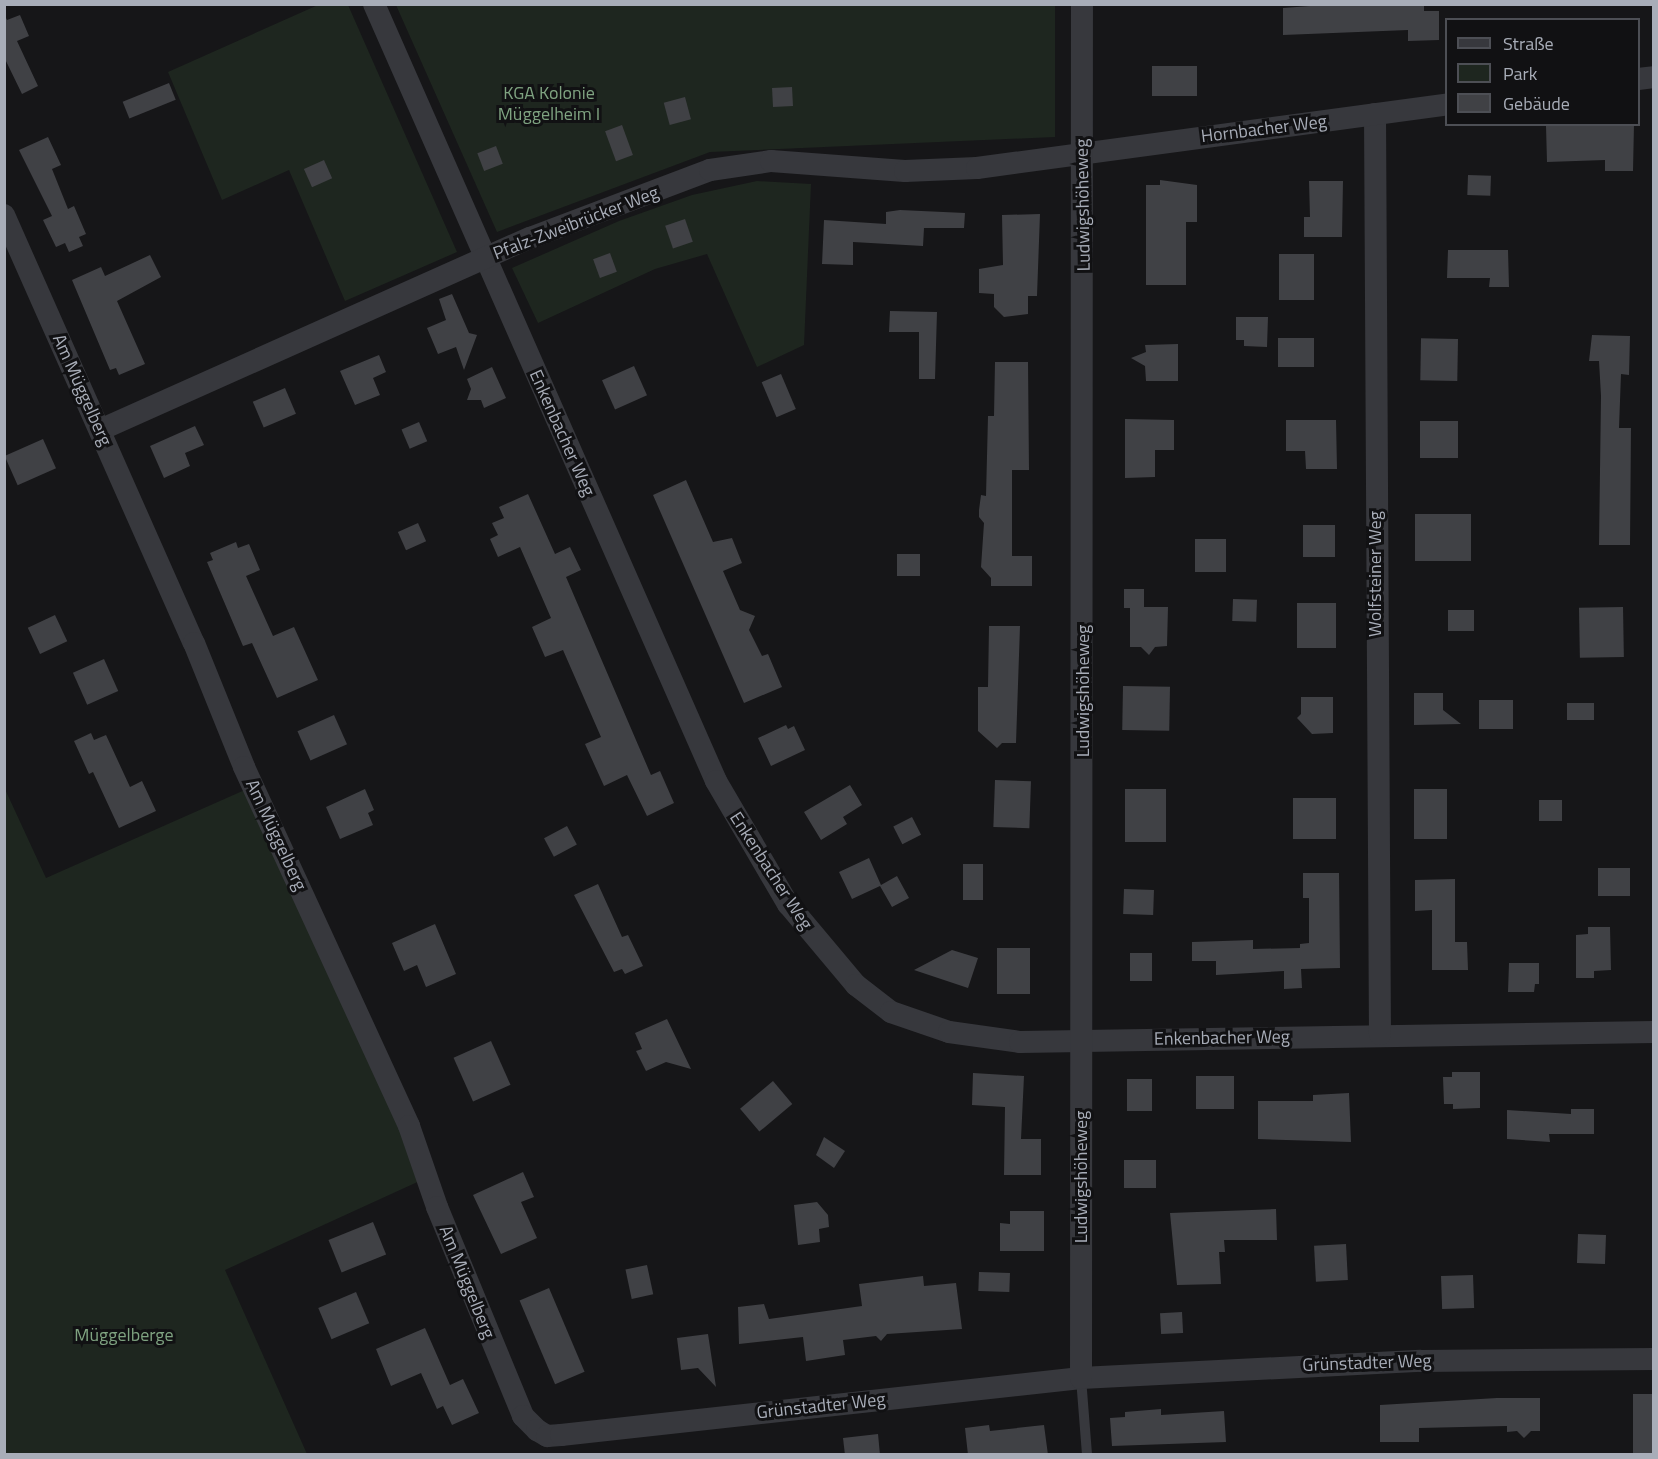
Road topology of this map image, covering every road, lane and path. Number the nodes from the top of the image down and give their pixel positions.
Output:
1 (374, 4) edge
2 (1082, 4) edge
3 (1445, 105) edge
4 (1375, 114) junction
5 (1082, 153) junction
6 (4, 215) edge
7 (485, 258) junction
8 (100, 430) junction
9 (1653, 1032) edge
10 (1380, 1034) junction
11 (1082, 1040) junction
12 (1653, 1359) edge
13 (1081, 1378) junction
14 (561, 1435) joint
15 (1087, 1455) edge

1 - 7 street, Enkenbacher Weg
2 - 5 street, Ludwigshöheweg
3 - 4 street, Hornbacher Weg
4 - 5 street, Hornbacher Weg
4 - 10 street, Wolfsteiner Weg
5 - 7 street, Pfalz-Zweibrücker Weg
5 - 11 street, Ludwigshöheweg
6 - 8 street, Am Müggelberg
7 - 8 street, Pfalz-Zweibrücker Weg
7 - 11 street, Enkenbacher Weg
8 - 14 street, Am Müggelberg
9 - 10 street, Enkenbacher Weg
10 - 11 street, Enkenbacher Weg
11 - 13 street, Ludwigshöheweg
12 - 13 street, Grünstadter Weg
13 - 14 street, Grünstadter Weg
13 - 15 lane

